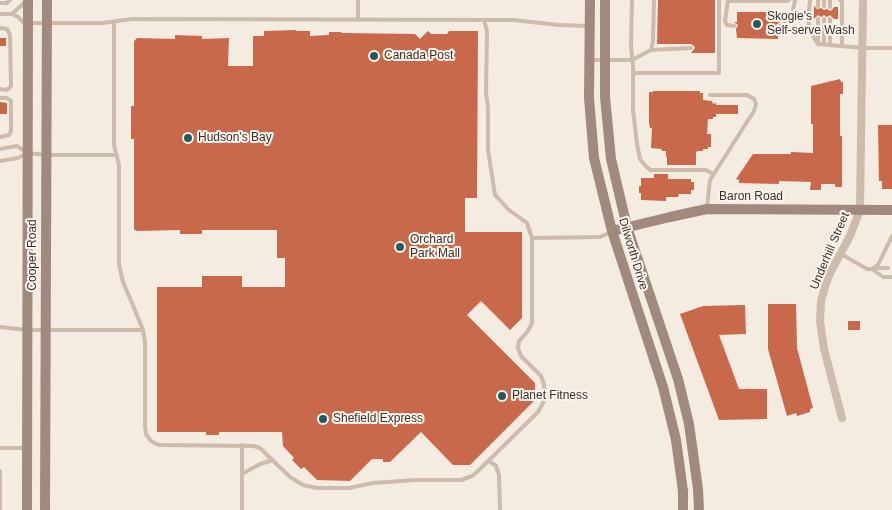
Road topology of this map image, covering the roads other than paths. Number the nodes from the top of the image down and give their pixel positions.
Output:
1 (10, 0) edge
2 (27, 0) edge
3 (47, 0) edge
4 (358, 0) edge
5 (590, 0) edge
6 (605, 0) edge
7 (632, 0) edge
8 (654, 0) edge
9 (719, 0) edge
10 (728, 0) edge
11 (789, 0) edge
12 (795, 0) edge
13 (810, 0) edge
14 (818, 0) edge
15 (824, 0) edge
16 (830, 0) edge
17 (840, 0) edge
18 (863, 0) edge
19 (0, 3) edge
20 (818, 6) dead end
21 (824, 6) dead end
22 (830, 7) dead end
23 (0, 14) edge
24 (12, 14) junction
25 (818, 18) dead end
26 (824, 19) dead end
27 (830, 19) dead end
28 (358, 20) junction
29 (484, 20) junction
30 (114, 22) junction
31 (47, 23) junction
32 (28, 26) junction
33 (590, 26) junction
34 (734, 26) dead end
35 (780, 26) dead end
36 (0, 28) edge
37 (818, 44) junction
38 (824, 44) junction
39 (830, 45) junction
40 (842, 46) junction
41 (691, 48) dead end
42 (863, 48) junction
43 (892, 48) edge
44 (651, 50) junction
45 (589, 60) junction
46 (605, 60) junction
47 (632, 60) junction
48 (633, 73) junction
49 (0, 89) edge
50 (710, 95) dead end
51 (0, 98) edge
52 (0, 137) edge
53 (0, 149) edge
54 (28, 153) junction
55 (46, 155) junction
56 (117, 155) junction
57 (0, 161) edge
58 (713, 174) junction
59 (707, 209) junction
60 (860, 210) junction
61 (892, 210) edge
62 (627, 227) junction
63 (612, 231) junction
64 (892, 236) edge
65 (532, 238) junction
66 (840, 254) junction
67 (888, 268) dead end
68 (873, 269) junction
69 (892, 277) edge
70 (0, 327) edge
71 (27, 330) junction
72 (45, 330) junction
73 (142, 330) junction
74 (842, 418) dead end
75 (242, 445) junction
76 (0, 448) edge
77 (27, 448) junction
78 (273, 460) junction
79 (489, 461) junction
80 (0, 471) edge
81 (242, 474) junction
82 (0, 510) edge
83 (27, 510) edge
84 (45, 510) edge
85 (242, 510) edge
86 (500, 510) edge
87 (683, 510) edge
88 (699, 510) edge

1 - 19 lane
2 - 24 lane
2 - 32 main road, Cooper Road
3 - 31 main road, Cooper Road
4 - 28 lane
5 - 33 main road, Dilworth Drive
6 - 46 main road, Dilworth Drive
7 - 47 lane
8 - 44 lane
9 - 48 lane
10 - 11 lane
10 - 34 lane
12 - 35 lane
13 - 37 lane
14 - 20 lane
15 - 21 lane
16 - 22 lane
17 - 40 lane
18 - 42 street, Underhill Street
23 - 24 lane
24 - 32 lane
25 - 37 lane
26 - 38 lane
27 - 39 lane
28 - 29 lane
28 - 30 lane
29 - 33 lane
29 - 65 lane
30 - 31 lane
30 - 56 lane
31 - 32 lane
31 - 55 main road, Cooper Road
32 - 54 main road, Cooper Road
33 - 45 main road, Dilworth Drive
36 - 49 lane
37 - 38 lane
38 - 39 lane
39 - 40 lane
40 - 42 lane
41 - 44 lane
42 - 43 lane
42 - 60 street, Underhill Street
44 - 47 lane
45 - 46 lane
45 - 63 main road, Dilworth Drive
46 - 47 lane
46 - 62 main road, Dilworth Drive
47 - 48 lane
48 - 58 lane
50 - 58 lane
51 - 52 lane
53 - 54 lane
54 - 55 lane
54 - 57 lane
54 - 71 main road, Cooper Road
55 - 56 lane
55 - 72 main road, Cooper Road
56 - 73 lane
58 - 59 lane
59 - 60 main road, Baron Road
59 - 62 main road, Baron Road
60 - 61 main road, Baron Road
60 - 66 street, Underhill Street
62 - 63 main road, Baron Road
62 - 88 main road, Dilworth Drive
63 - 65 lane
63 - 87 main road, Dilworth Drive
64 - 68 lane
65 - 79 lane
66 - 68 lane
66 - 74 street, Underhill Street
67 - 68 lane
68 - 69 lane
70 - 71 lane
71 - 72 lane
71 - 77 main road, Cooper Road
72 - 73 lane
72 - 84 main road, Cooper Road
73 - 75 lane
75 - 78 lane
75 - 81 lane
76 - 77 lane
77 - 83 main road, Cooper Road
78 - 79 lane
78 - 81 lane
79 - 86 lane
80 - 82 lane
81 - 85 lane

